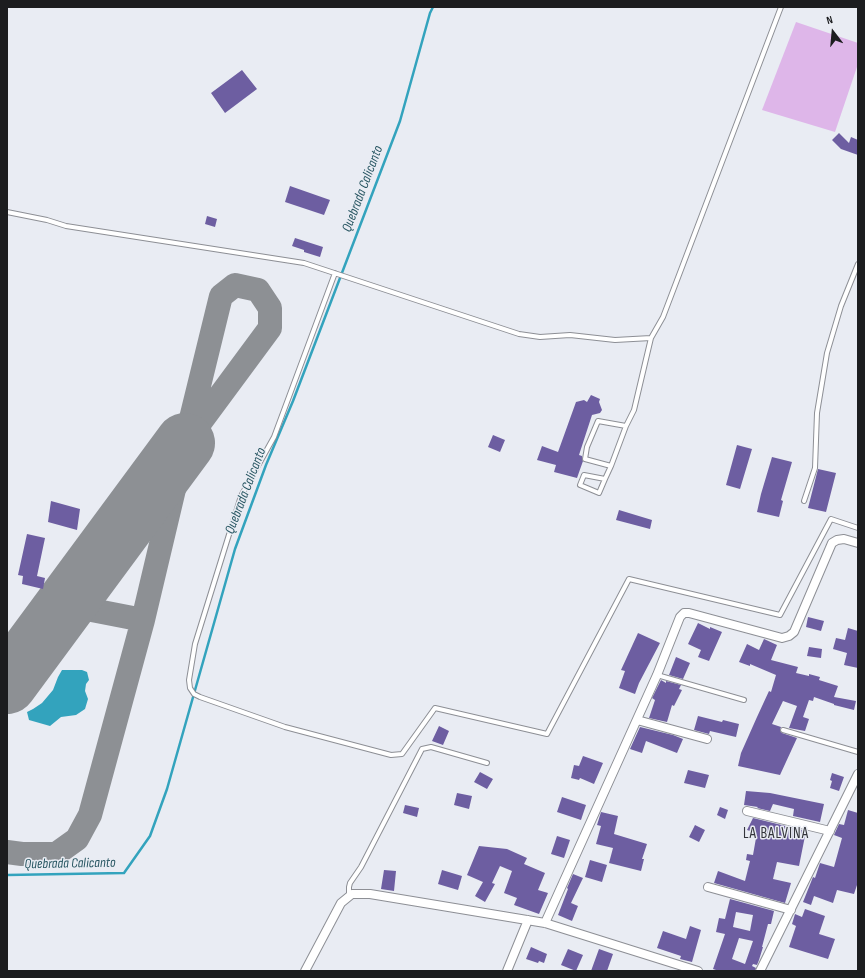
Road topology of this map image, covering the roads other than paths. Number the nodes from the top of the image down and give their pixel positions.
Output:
1 (781, 7) edge
2 (7, 212) edge
3 (858, 264) edge
4 (336, 273) junction
5 (650, 338) junction
6 (626, 426) junction
7 (611, 466) junction
8 (605, 479) junction
9 (804, 501) dead end
10 (858, 528) edge
11 (858, 544) edge
12 (657, 675) junction
13 (744, 700) dead end
14 (637, 720) junction
15 (783, 730) dead end
16 (707, 740) dead end
17 (858, 752) edge
18 (487, 763) dead end
19 (858, 774) edge
20 (747, 812) dead end
21 (830, 831) junction
22 (708, 887) dead end
23 (349, 896) junction
24 (790, 910) junction
25 (528, 920) junction
26 (545, 924) junction
27 (306, 971) edge
28 (507, 971) edge
29 (698, 971) edge
30 (760, 971) edge

1 - 5 lane
2 - 4 lane
3 - 9 lane
4 - 5 lane
4 - 10 lane
5 - 6 lane
6 - 7 lane
6 - 7 lane
7 - 8 lane
8 - 8 lane
11 - 12 street
12 - 13 lane
12 - 14 street
14 - 16 street
14 - 26 street
15 - 17 lane
18 - 23 lane
19 - 21 street
20 - 21 street
21 - 24 street
22 - 24 street
23 - 25 street
23 - 27 street
24 - 30 street
25 - 26 street
25 - 28 street
26 - 29 street

